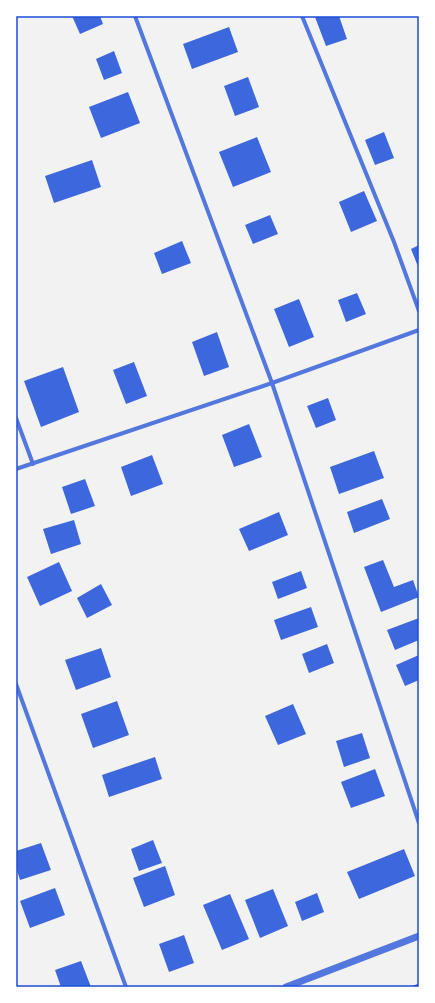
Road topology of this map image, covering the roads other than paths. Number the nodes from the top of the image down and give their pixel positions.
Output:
1 (135, 16) edge
2 (302, 16) edge
3 (419, 311) edge
4 (419, 330) edge
5 (272, 383) junction
6 (16, 418) edge
7 (33, 464) junction
8 (16, 469) edge
9 (16, 684) edge
10 (419, 823) edge
11 (419, 936) edge
12 (126, 987) edge
13 (286, 987) edge

1 - 5 street
2 - 3 street
4 - 5 street
5 - 7 street
5 - 10 street
6 - 7 street
7 - 8 street
9 - 12 street
11 - 13 street

